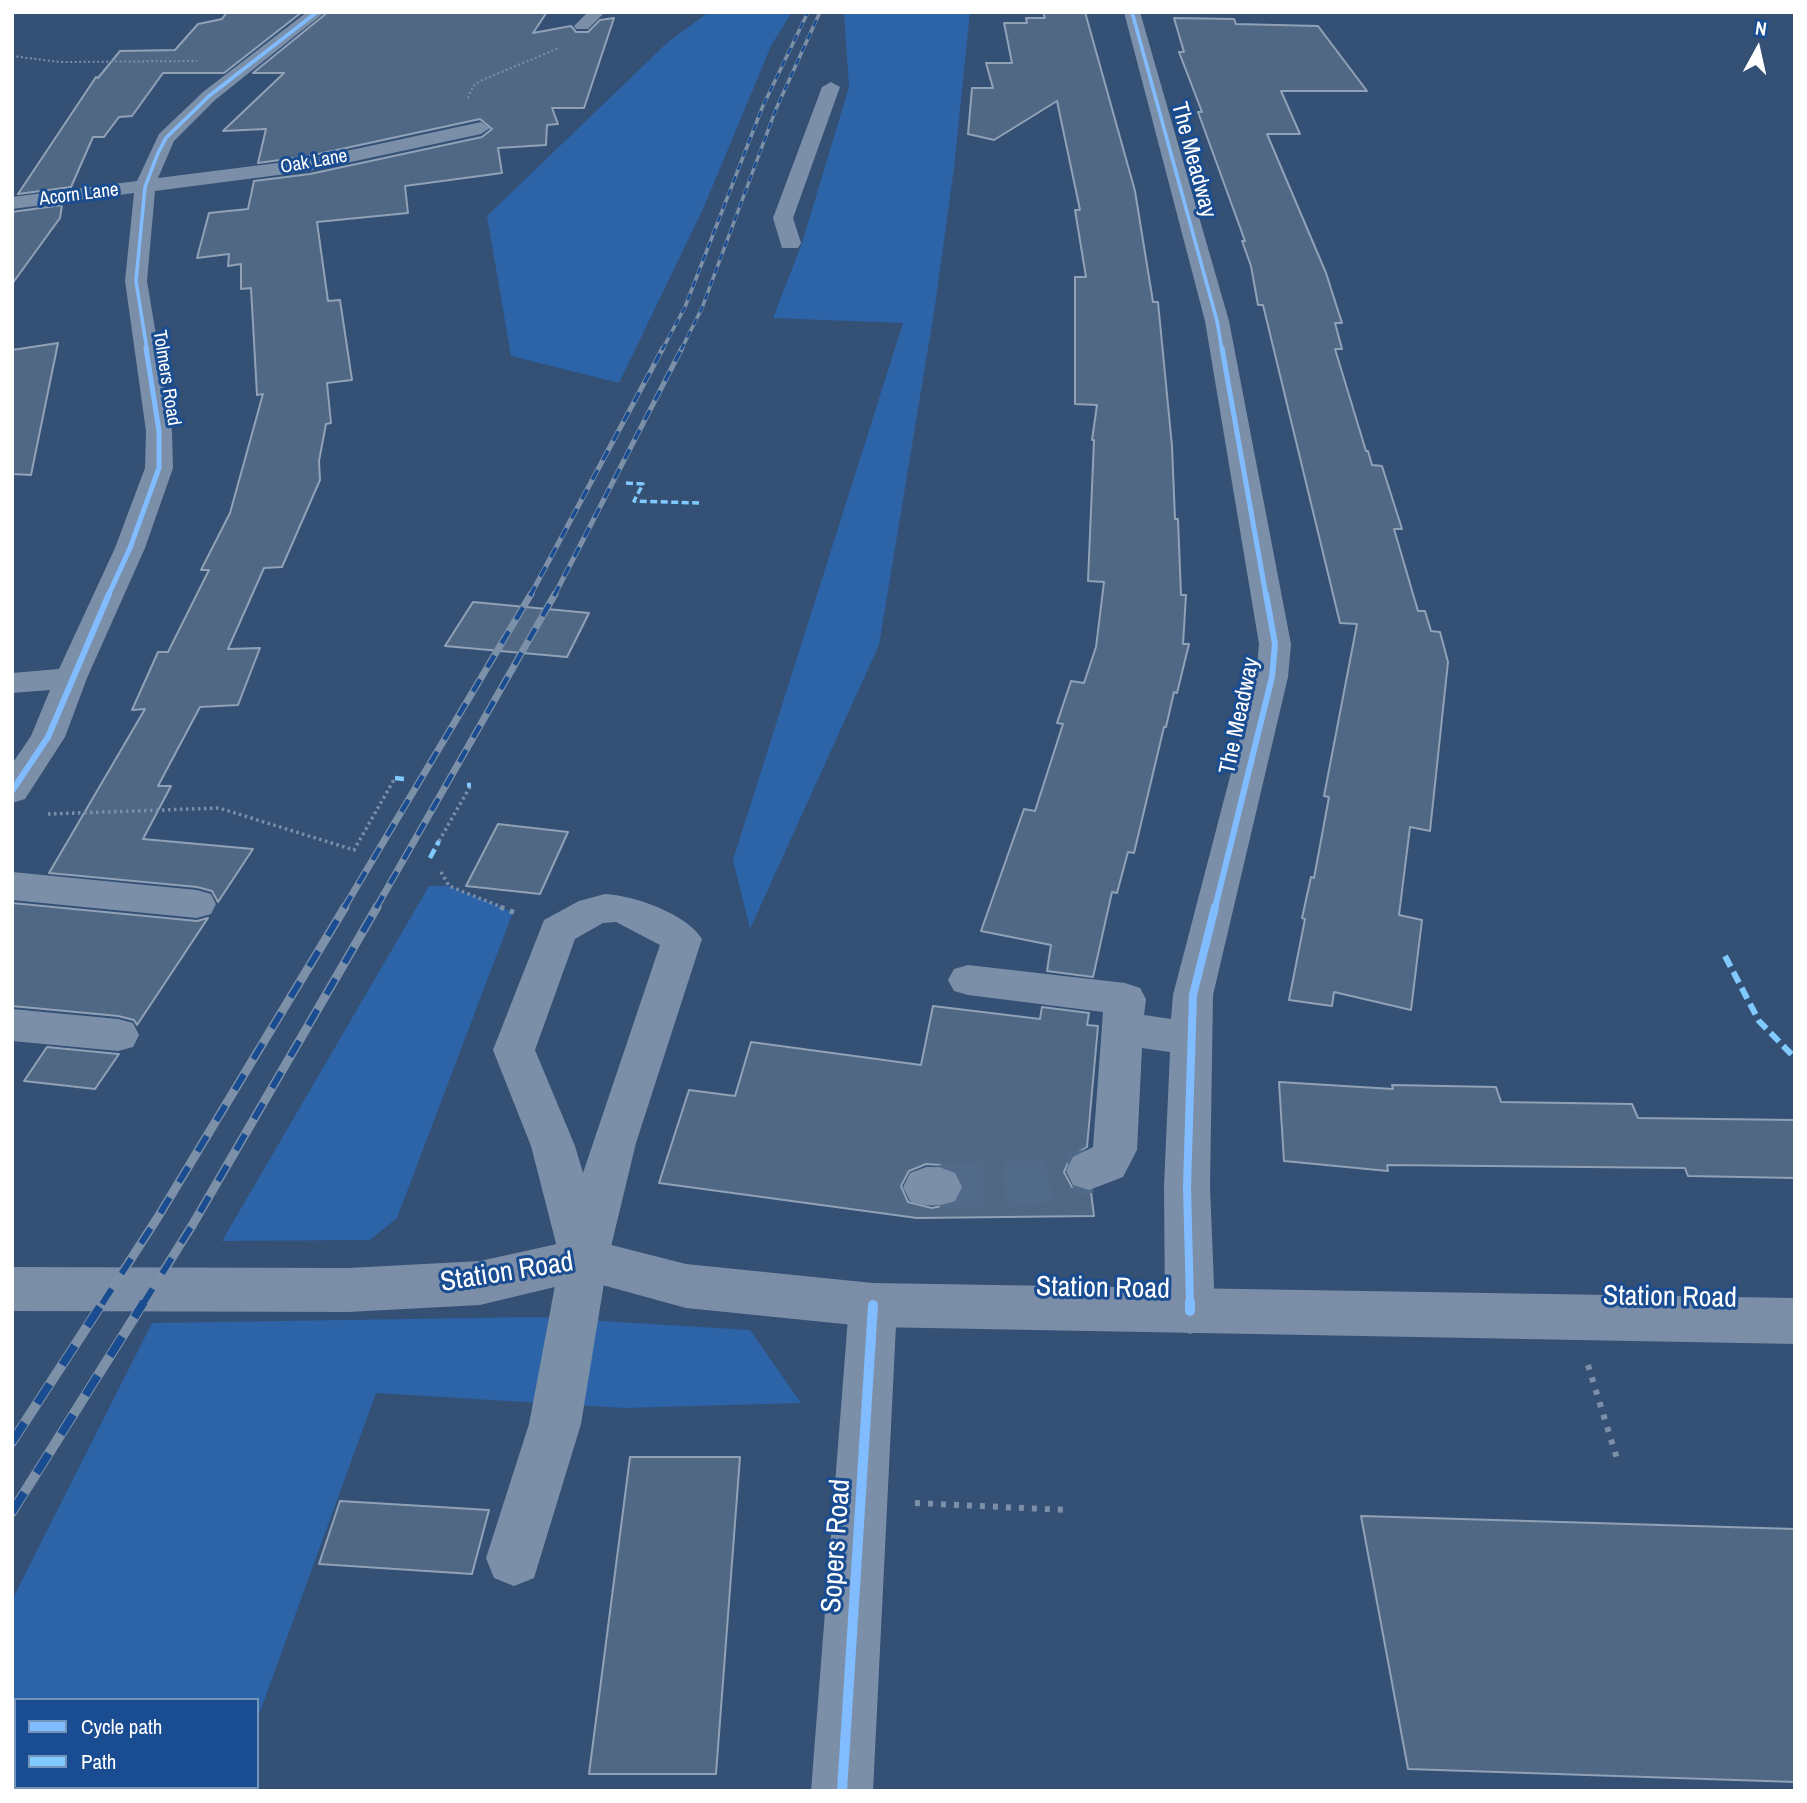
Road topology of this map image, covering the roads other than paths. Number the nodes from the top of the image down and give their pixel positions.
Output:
1 (317, 12) edge
2 (597, 12) edge
3 (1132, 12) edge
4 (582, 26) road end
5 (831, 87) dead end
6 (481, 128) road end
7 (145, 187) junction
8 (12, 203) edge
9 (790, 243) dead end
10 (71, 678) junction
11 (12, 683) edge
12 (12, 791) edge
13 (12, 886) edge
14 (197, 904) dead end
15 (968, 980) dead end
16 (12, 1025) edge
17 (1122, 1029) junction
18 (118, 1035) dead end
19 (1191, 1038) junction
20 (1089, 1171) tunnel mouth
21 (584, 1259) junction
22 (12, 1289) edge
23 (873, 1305) junction
24 (1190, 1311) junction
25 (1795, 1321) edge
26 (514, 1558) dead end
27 (842, 1791) edge

1 - 7 street, Tolmers Road
2 - 4 street
3 - 19 street, The Meadway
5 - 9 street
6 - 7 street, Oak Lane
7 - 8 street, Acorn Lane
7 - 10 street, Tolmers Road
10 - 11 street
10 - 12 street, Tolmers Road
13 - 14 street
15 - 17 street
16 - 18 street
17 - 19 street
17 - 20 street
19 - 24 street, The Meadway
21 - 21 street
21 - 22 main road, Station Road
21 - 23 main road, Station Road
21 - 26 street
23 - 24 main road, Station Road
23 - 27 street, Sopers Road
24 - 25 main road, Station Road

